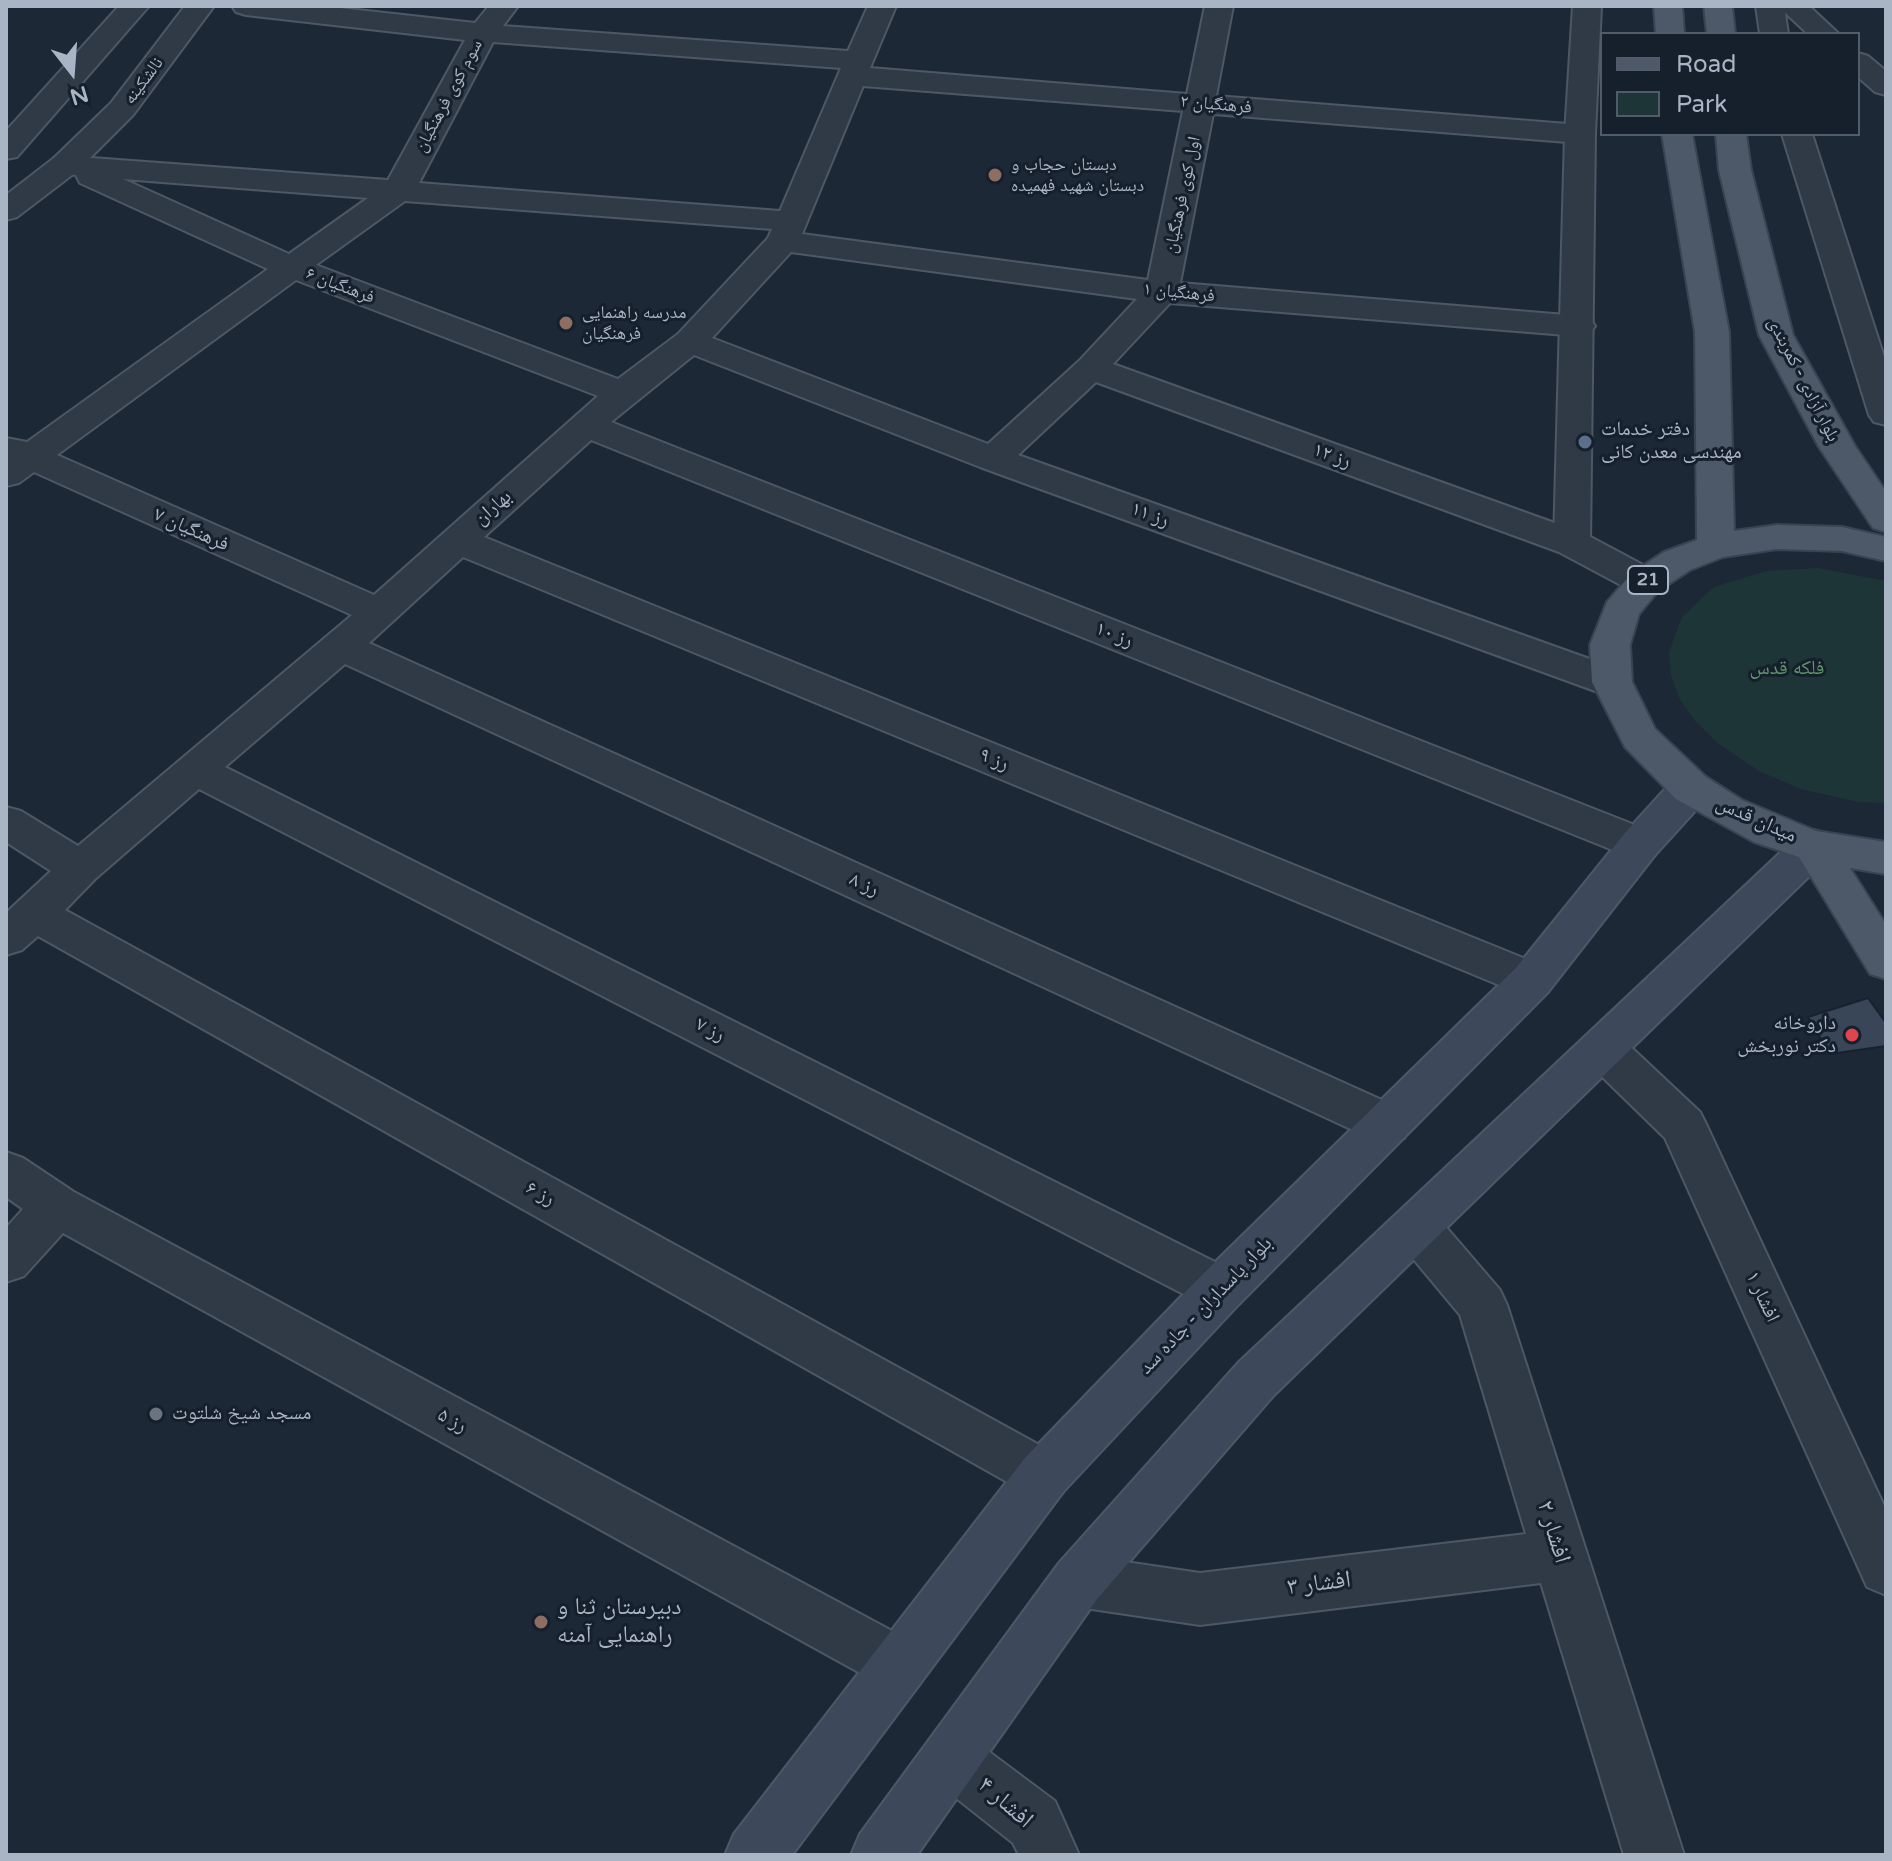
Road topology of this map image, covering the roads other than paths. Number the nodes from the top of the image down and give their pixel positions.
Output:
1 (135, 6) edge
2 (200, 6) edge
3 (246, 6) edge
4 (504, 6) edge
5 (882, 6) edge
6 (1219, 6) edge
7 (1587, 6) edge
8 (1668, 6) edge
9 (1718, 6) edge
10 (1770, 6) edge
11 (1792, 6) edge
12 (1670, 32) edge
13 (1721, 32) edge
14 (1774, 32) edge
15 (1823, 32) edge
16 (483, 33) junction
17 (1860, 64) edge
18 (856, 68) junction
19 (1886, 86) edge
20 (1202, 104) junction
21 (1580, 134) junction
22 (1677, 136) edge
23 (1731, 136) edge
24 (1798, 136) edge
25 (11, 146) edge
26 (65, 165) junction
27 (399, 190) junction
28 (6, 210) edge
29 (787, 231) junction
30 (293, 268) junction
31 (1162, 292) junction
32 (1578, 326) junction
33 (1712, 332) junction
34 (1776, 335) junction
35 (690, 341) junction
36 (1091, 368) junction
37 (622, 393) junction
38 (1886, 415) edge
39 (589, 426) junction
40 (993, 459) junction
41 (14, 460) edge
42 (1886, 520) edge
43 (457, 540) junction
44 (1572, 543) junction
45 (1716, 546) junction
46 (1886, 549) edge
47 (1645, 582) junction
48 (377, 611) junction
49 (341, 646) junction
50 (1612, 682) junction
51 (198, 771) junction
52 (1691, 788) junction
53 (6, 822) edge
54 (1640, 844) junction
55 (1814, 846) junction
56 (1886, 858) edge
57 (80, 868) junction
58 (21, 926) edge
59 (1886, 962) edge
60 (1532, 980) junction
61 (1603, 1049) junction
62 (1387, 1124) junction
63 (6, 1172) edge
64 (57, 1206) junction
65 (1417, 1228) junction
66 (6, 1261) edge
67 (1221, 1289) junction
68 (1044, 1475) junction
69 (1560, 1555) junction
70 (1886, 1569) edge
71 (1078, 1581) junction
72 (900, 1665) junction
73 (952, 1759) junction
74 (755, 1855) edge
75 (881, 1855) edge
76 (1049, 1855) edge
77 (1654, 1855) edge

1 - 25 street
2 - 26 street, نالشکینه
3 - 16 street, فرهنگیان ۲
4 - 16 street, سوم کوی فرهنگیان
5 - 18 street, بهاران
6 - 20 street, اول کوی فرهنگیان
7 - 21 street
8 - 12 main road
9 - 13 main road
10 - 14 street
11 - 15 street
16 - 18 street, فرهنگیان ۲
16 - 27 street, سوم کوی فرهنگیان
17 - 19 street
18 - 20 street, فرهنگیان ۲
18 - 29 street, بهاران
20 - 21 street, فرهنگیان ۲
20 - 31 street, اول کوی فرهنگیان
21 - 32 street
22 - 33 main road
23 - 34 main road, بلوار آزادی - کمربندی
24 - 38 street
25 - 26 street, فرهنگیان ۶
26 - 27 street, فرهنگیان ۱
26 - 28 street, نالشکینه
26 - 30 street, فرهنگیان ۶
27 - 29 street, فرهنگیان ۱
27 - 30 street
29 - 31 street, فرهنگیان ۱
29 - 35 street, بهاران
30 - 37 street, فرهنگیان ۶
30 - 41 street
31 - 32 street, فرهنگیان ۱
31 - 36 street
32 - 44 street
33 - 34 main road
33 - 45 main road
34 - 42 main road, بلوار آزادی - کمربندی
35 - 37 street, بهاران
35 - 40 street, رز ۱۱
36 - 40 street
36 - 44 street, رز ۱۲
37 - 39 street, بهاران
39 - 43 street, بهاران
39 - 54 street, رز ۱۰
40 - 50 street, رز ۱۱
41 - 48 street, فرهنگیان ۷
43 - 48 street, بهاران
43 - 60 street, رز ۹
44 - 47 street, رز ۱۲
45 - 46 main road, میدان قدس / 21
45 - 47 main road, میدان قدس / 21
47 - 50 main road, میدان قدس / 21
48 - 49 street, بهاران
49 - 51 street, بهاران
49 - 62 street, رز ۸
50 - 52 main road, میدان قدس / 21
51 - 57 street, بهاران
51 - 67 street, رز ۷
52 - 54 main road, بلوار پاسداران - جاده سد
52 - 55 main road, میدان قدس / 21
53 - 57 street
54 - 60 main road, بلوار پاسداران - جاده سد
55 - 56 main road, میدان قدس / 21
55 - 59 main road
55 - 61 main road
57 - 58 street, بهاران
58 - 68 street, رز ۶
60 - 62 main road, بلوار پاسداران - جاده سد
61 - 65 main road
61 - 70 street, افشار ۱
62 - 67 main road, بلوار پاسداران - جاده سد
63 - 64 street, رز ۵
64 - 66 street
64 - 72 street, رز ۵
65 - 69 street, افشار ۲
65 - 71 main road
67 - 68 main road, بلوار پاسداران - جاده سد
68 - 72 main road, بلوار پاسداران - جاده سد
69 - 71 street, افشار ۳
69 - 77 street, افشار ۲
71 - 73 main road
72 - 74 main road, بلوار پاسداران - جاده سد
73 - 75 main road
73 - 76 street, افشار ۴

